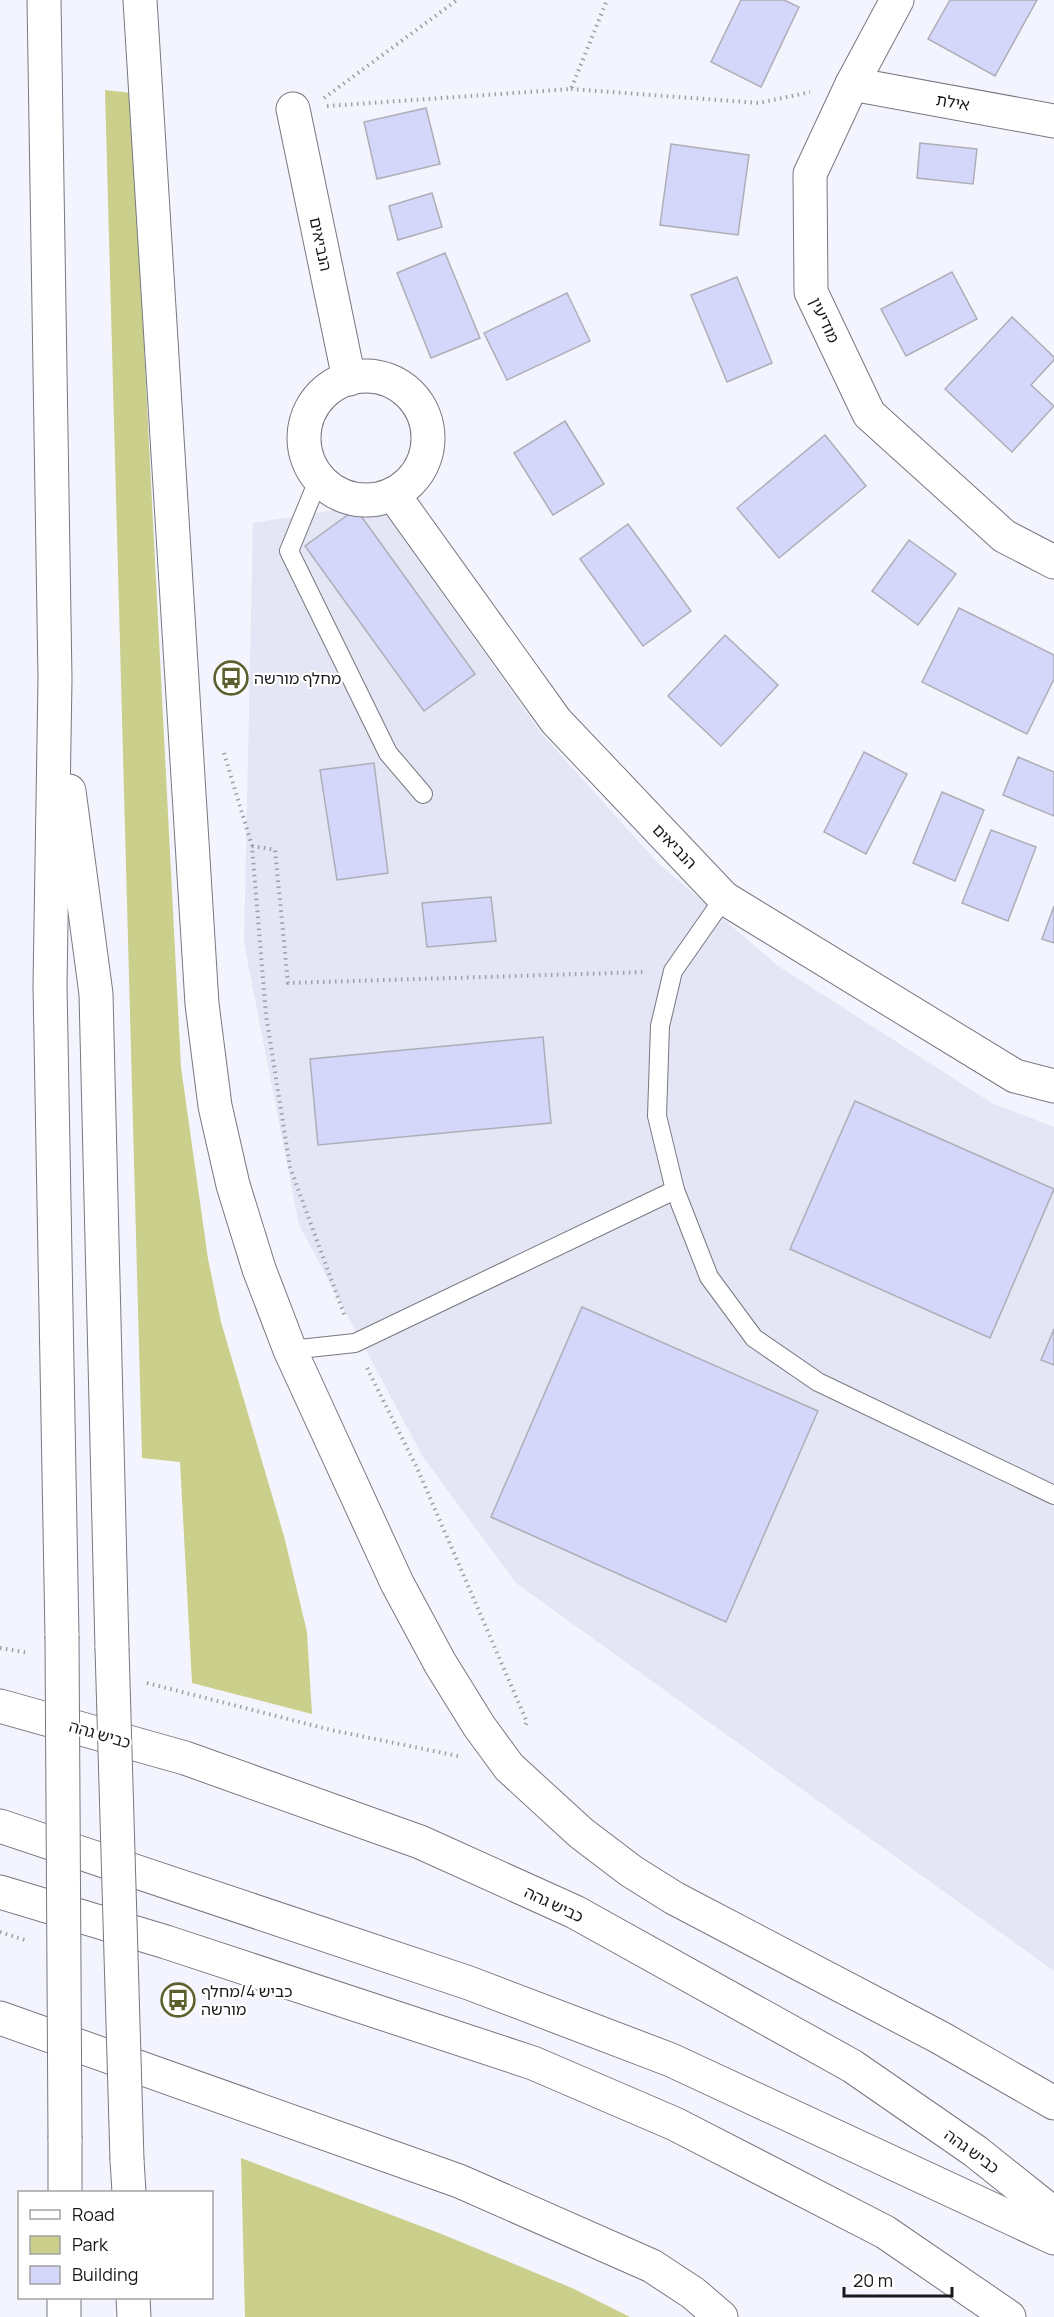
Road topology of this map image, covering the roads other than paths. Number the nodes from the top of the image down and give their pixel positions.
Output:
1 (44, 0) edge
2 (140, 0) edge
3 (897, 0) edge
4 (852, 84) junction
5 (302, 108) road end
6 (1054, 121) edge
7 (349, 378) junction
8 (319, 478) junction
9 (393, 494) junction
10 (1054, 562) edge
11 (55, 679) junction
12 (423, 794) dead end
13 (724, 898) junction
14 (1054, 1086) edge
15 (675, 1190) junction
16 (290, 1350) junction
17 (1054, 1495) edge
18 (0, 1706) edge
19 (0, 1826) edge
20 (0, 1892) edge
21 (0, 2018) edge
22 (1054, 2103) edge
23 (65, 2191) edge
24 (129, 2191) edge
25 (1054, 2214) edge
26 (1054, 2238) edge
27 (64, 2299) edge
28 (133, 2299) edge
29 (64, 2317) edge
30 (134, 2317) edge
31 (721, 2317) edge
32 (1009, 2317) edge

1 - 11 main road
2 - 16 main road
3 - 4 main road, מודיעין
4 - 6 main road, אילת
4 - 10 main road, מודיעין
5 - 7 main road, הנביאים
7 - 8 main road
7 - 9 main road
8 - 9 main road
8 - 12 lane
9 - 13 main road, הנביאים
11 - 23 main road, bridge
11 - 24 main road, bridge
13 - 14 main road, הנביאים
13 - 15 lane
15 - 16 lane
15 - 17 lane
16 - 22 main road
18 - 25 main road, כביש גהה
19 - 26 main road
20 - 32 main road
21 - 31 main road
27 - 29 main road
28 - 30 main road

